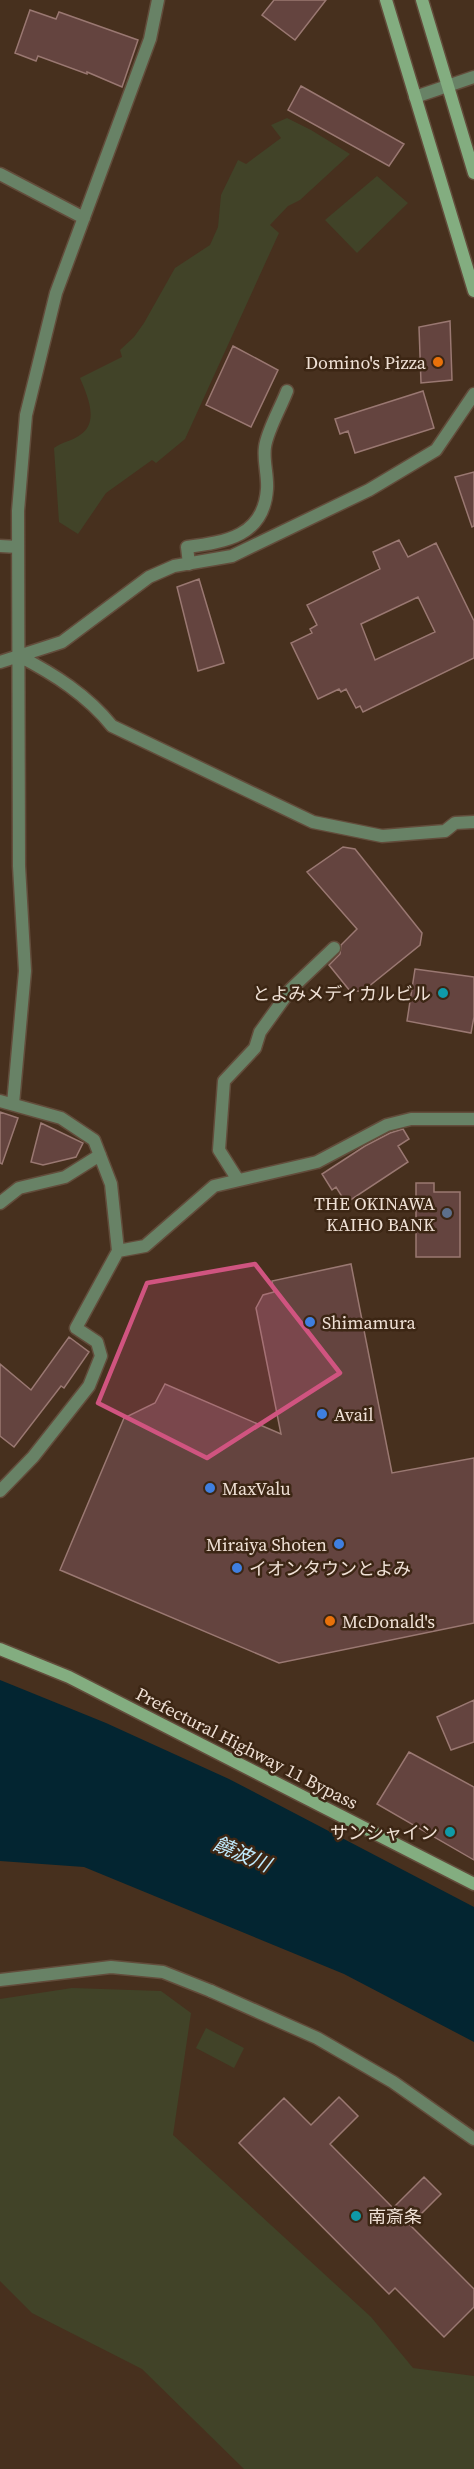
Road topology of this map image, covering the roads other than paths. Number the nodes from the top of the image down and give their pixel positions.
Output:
1 (158, 0) edge
2 (386, 0) edge
3 (422, 0) edge
4 (474, 76) edge
5 (449, 86) junction
6 (414, 97) junction
7 (474, 173) edge
8 (0, 174) edge
9 (84, 218) junction
10 (474, 291) edge
11 (287, 391) dead end
12 (474, 394) edge
13 (0, 546) edge
14 (18, 547) junction
15 (189, 564) junction
16 (19, 656) junction
17 (0, 662) edge
18 (474, 822) edge
19 (334, 948) dead end
20 (0, 1101) edge
21 (13, 1104) junction
22 (474, 1119) edge
23 (100, 1155) junction
24 (238, 1180) junction
25 (0, 1203) edge
26 (118, 1251) junction
27 (0, 1491) edge
28 (0, 1649) edge
29 (474, 1884) edge
30 (0, 1980) edge
31 (474, 2139) edge

1 - 9 street
2 - 6 main road
3 - 5 main road
4 - 5 street
5 - 6 street
5 - 7 main road
6 - 10 main road
8 - 9 street
9 - 14 street
11 - 15 street
12 - 15 street
13 - 14 street
14 - 16 street
15 - 16 street
16 - 17 street
16 - 18 street
16 - 21 street
19 - 24 street
20 - 21 street
21 - 23 street
22 - 24 street
23 - 25 street
23 - 26 street
24 - 26 street
26 - 27 street
28 - 29 main road, Prefectural Highway 11 Bypass
30 - 31 street

